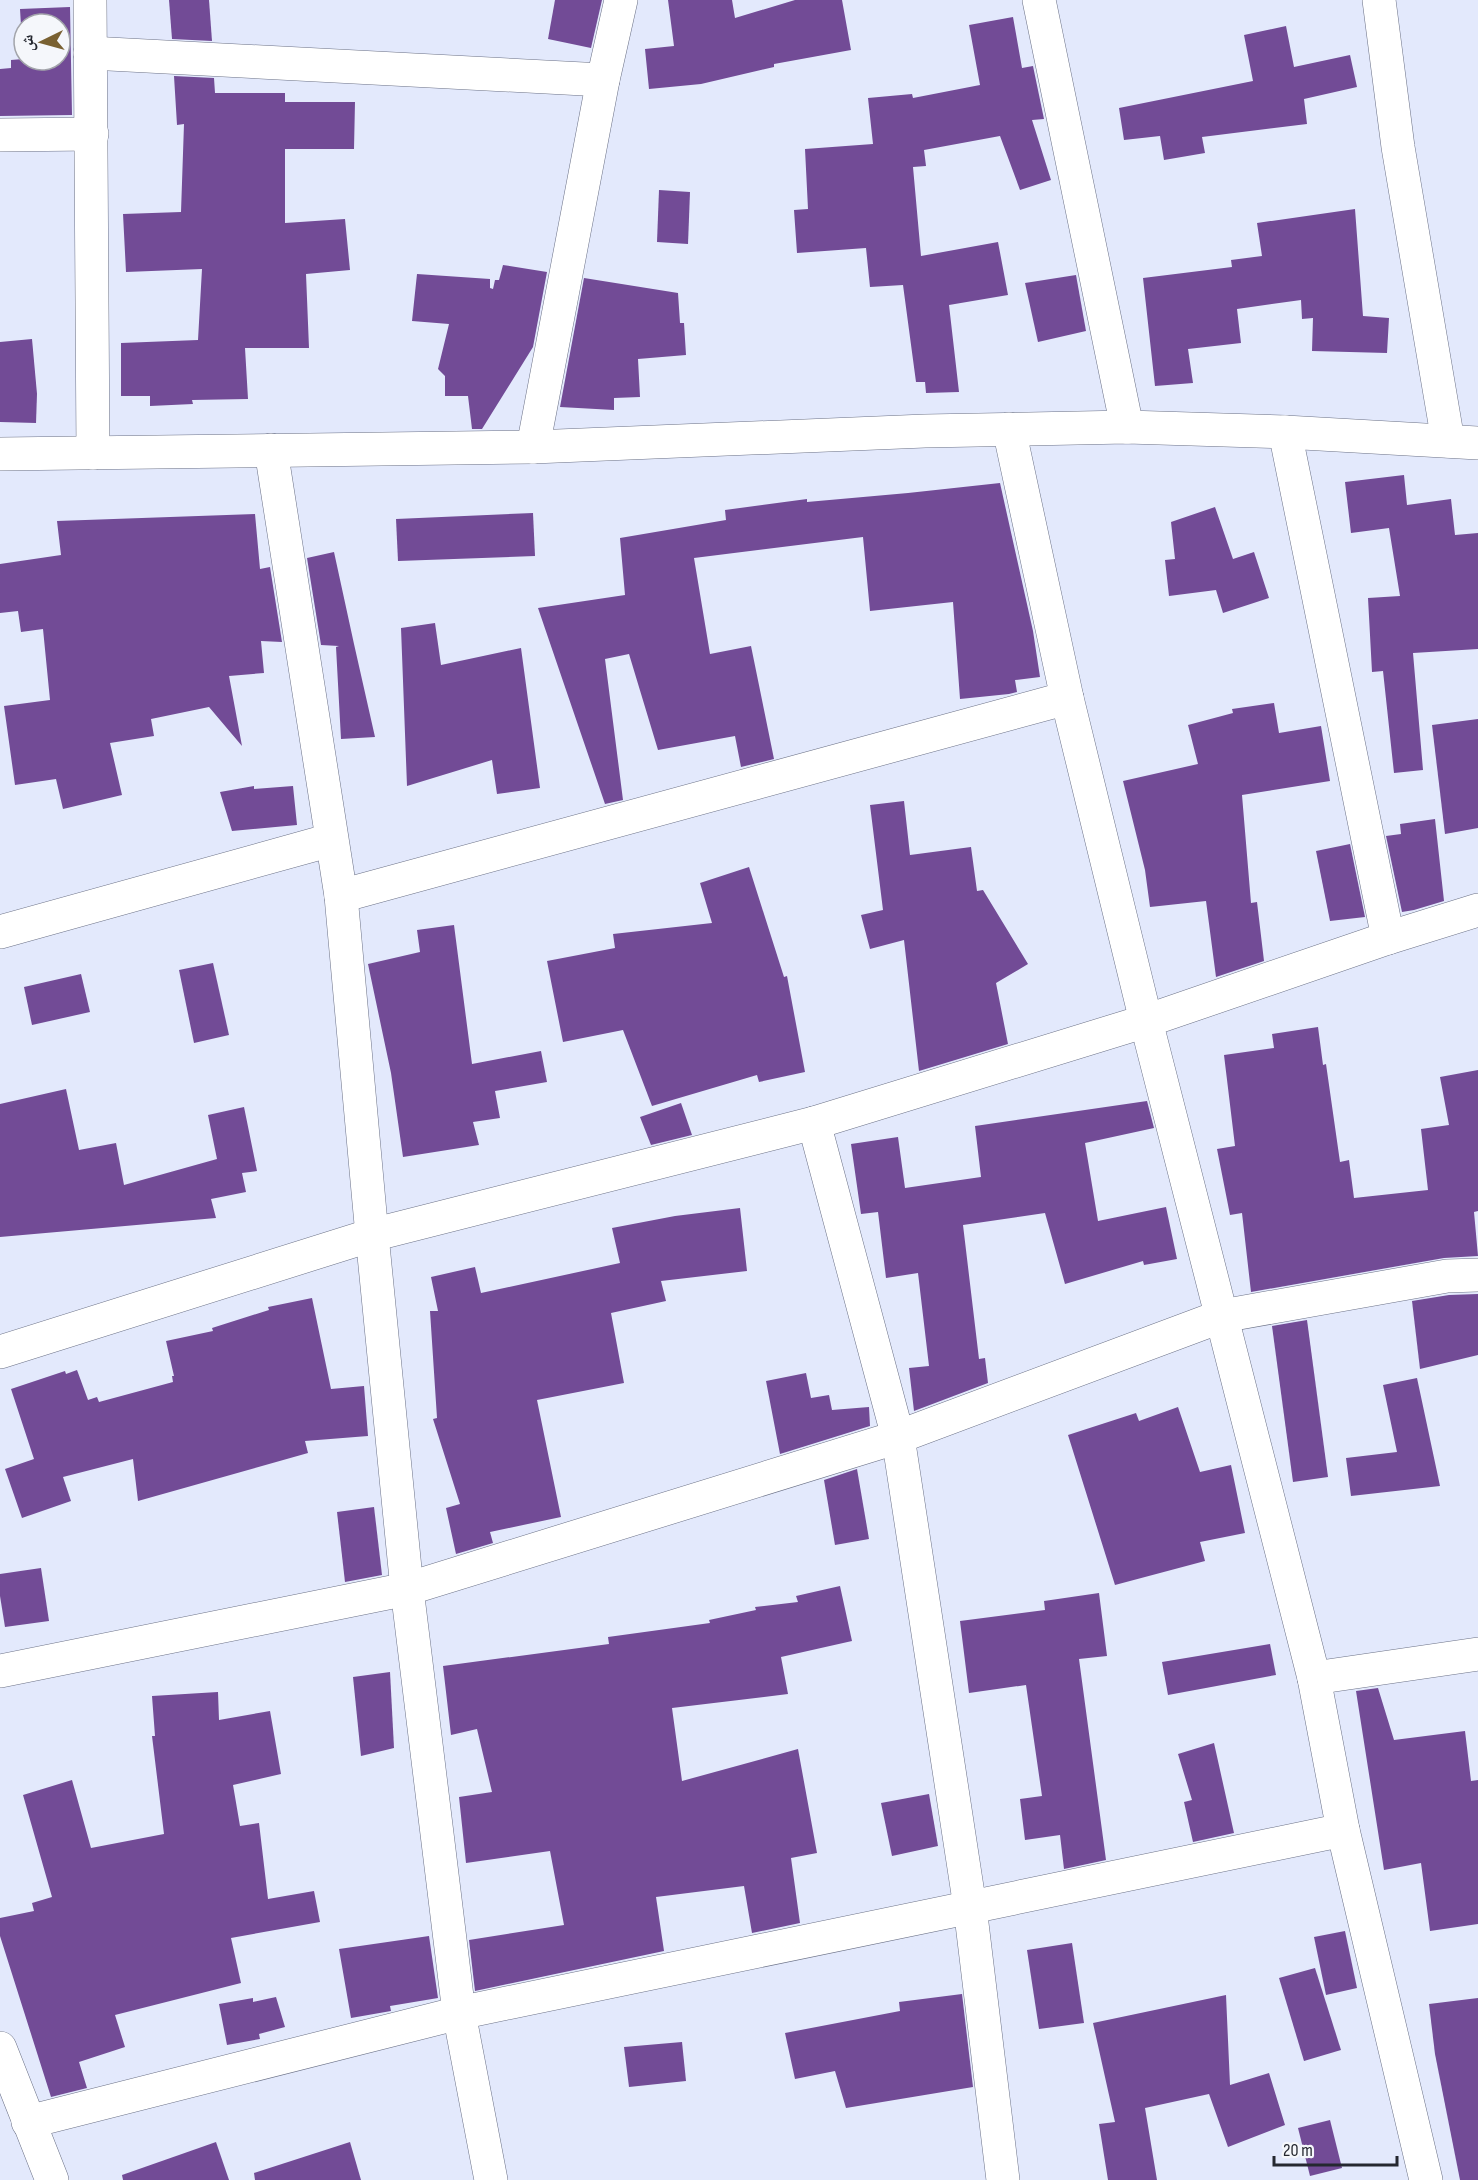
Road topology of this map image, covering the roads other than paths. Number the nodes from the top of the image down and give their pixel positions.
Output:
1 (90, 0) edge
2 (621, 0) edge
3 (1039, 0) edge
4 (1379, 0) edge
5 (90, 53) junction
6 (603, 80) junction
7 (92, 134) junction
8 (0, 135) edge
9 (1127, 426) junction
10 (1009, 429) junction
11 (1285, 432) junction
12 (1463, 442) edge
13 (533, 447) junction
14 (271, 450) junction
15 (93, 453) junction
16 (0, 454) edge
17 (1067, 698) junction
18 (331, 840) junction
19 (341, 896) junction
20 (1478, 910) edge
21 (0, 932) edge
22 (1388, 938) junction
23 (1146, 1021) junction
24 (814, 1123) junction
25 (372, 1235) junction
26 (1478, 1275) edge
27 (1222, 1316) junction
28 (0, 1352) edge
29 (898, 1437) junction
30 (408, 1589) junction
31 (1478, 1654) edge
32 (0, 1671) edge
33 (1314, 1678) junction
34 (1343, 1830) junction
35 (969, 1907) junction
36 (459, 2013) junction
37 (0, 2048) edge
38 (28, 2122) junction
39 (52, 2180) edge
40 (491, 2180) edge
41 (1003, 2180) edge
42 (1426, 2180) edge

1 - 5 street
2 - 6 street
3 - 9 street
4 - 12 street
5 - 6 street
5 - 7 street
6 - 13 street
7 - 8 street
7 - 15 street
9 - 10 street
9 - 11 street
10 - 13 street
10 - 17 street
11 - 12 street
11 - 22 street
13 - 14 street
14 - 15 street
14 - 18 street
15 - 16 street
17 - 19 street
17 - 23 street
18 - 19 street
18 - 21 street
19 - 25 street
20 - 22 street
22 - 23 street
23 - 24 street
23 - 27 street
24 - 25 street
24 - 29 street
25 - 28 street
25 - 30 street
26 - 27 street
27 - 29 street
27 - 33 street
29 - 30 street
29 - 35 street
30 - 32 street
30 - 36 street
31 - 33 street
33 - 34 street
34 - 35 street
34 - 42 street
35 - 36 street
35 - 41 street
36 - 38 street
36 - 40 street
37 - 38 street
38 - 39 street

